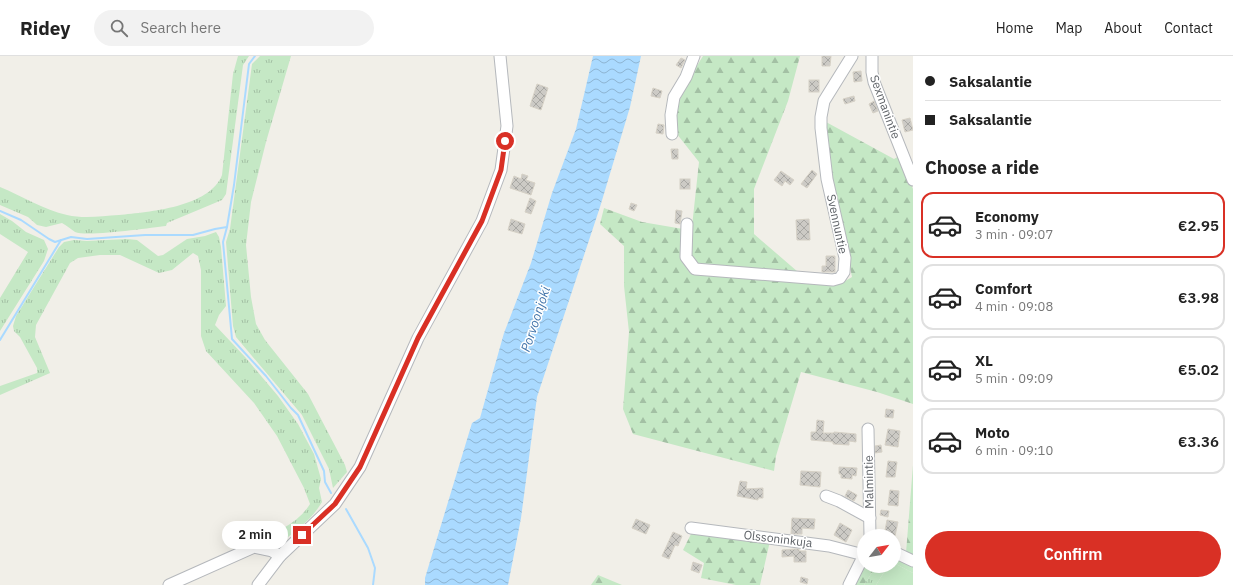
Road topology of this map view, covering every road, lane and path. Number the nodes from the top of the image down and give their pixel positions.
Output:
1 (500, 56) edge
2 (694, 56) edge
3 (852, 56) edge
4 (872, 56) edge
5 (672, 134) dead end
6 (913, 180) edge
7 (687, 224) dead end
8 (868, 429) dead end
9 (826, 496) dead end
10 (870, 518) junction
11 (691, 528) dead end
12 (870, 529) edge
13 (857, 553) edge
14 (901, 555) edge
15 (280, 556) junction
16 (913, 561) edge
17 (857, 569) edge
18 (169, 585) edge
19 (258, 585) edge
20 (849, 585) edge

1 - 15 street
2 - 5 street
3 - 7 street, Svennuntie
4 - 6 street, Sexmanintie
8 - 10 street, Malmintie
9 - 10 street
10 - 12 street, Malmintie
11 - 13 street, Olssoninkuja
14 - 16 street
15 - 18 street
15 - 19 street
17 - 20 street

